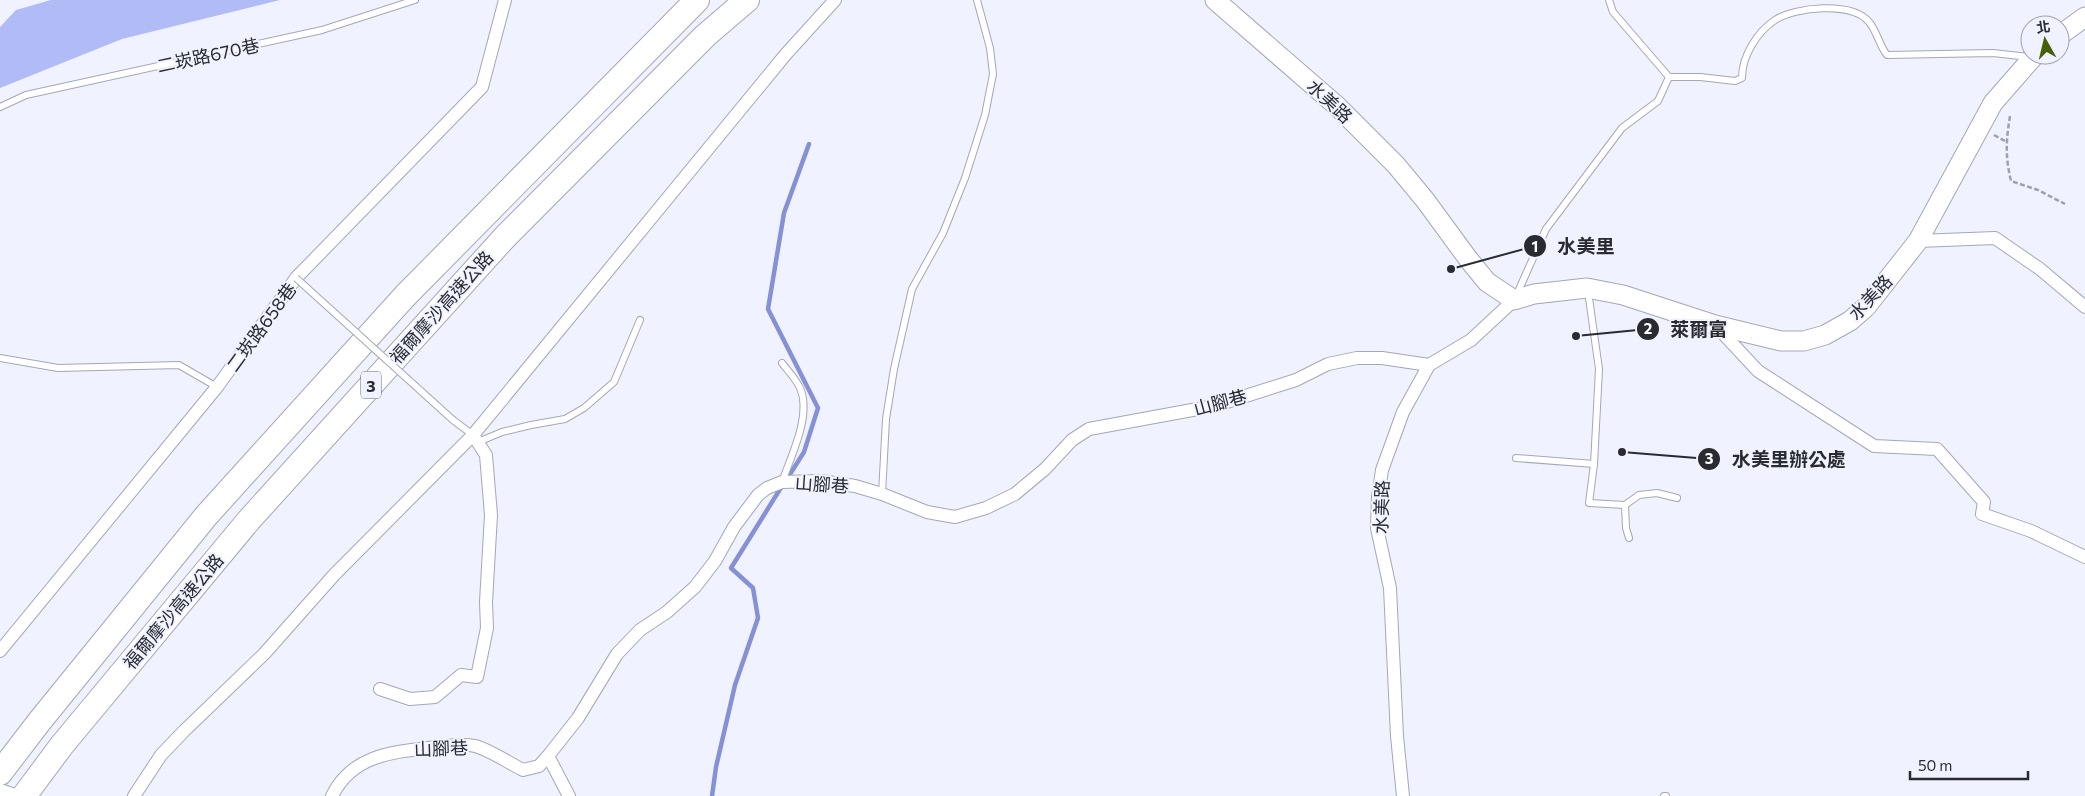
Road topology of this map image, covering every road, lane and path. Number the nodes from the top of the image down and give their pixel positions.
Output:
1 (415, 0) edge
2 (505, 0) edge
3 (697, 0) edge
4 (747, 0) edge
5 (835, 0) edge
6 (977, 0) edge
7 (1215, 0) edge
8 (1609, 0) edge
9 (2085, 17) edge
10 (2070, 28) edge
11 (2020, 55) edge
12 (2025, 65) edge
13 (1669, 77) junction
14 (0, 107) edge
15 (2010, 116) dead end
16 (2065, 204) dead end
17 (1918, 241) junction
18 (296, 278) junction
19 (1587, 288) junction
20 (1514, 300) junction
21 (2085, 307) edge
22 (640, 320) dead end
23 (1715, 325) junction
24 (0, 358) edge
25 (782, 363) dead end
26 (1428, 365) junction
27 (218, 387) junction
28 (476, 438) junction
29 (1516, 458) dead end
30 (1594, 464) junction
31 (782, 482) junction
32 (882, 494) junction
33 (1678, 498) dead end
34 (1625, 505) junction
35 (1630, 538) dead end
36 (2085, 557) edge
37 (0, 651) edge
38 (380, 689) dead end
39 (548, 756) junction
40 (0, 772) edge
41 (0, 790) edge
42 (18, 796) edge
43 (24, 796) edge
44 (134, 796) edge
45 (332, 796) edge
46 (569, 796) edge
47 (1403, 796) edge

1 - 14 lane, 二崁路670巷
2 - 18 street, 二崁路658巷
3 - 40 highway, 福爾摩沙高速公路 / 3
4 - 43 highway, 福爾摩沙高速公路 / 3
5 - 28 street
6 - 32 lane
7 - 20 street, 水美路
8 - 13 lane
9 - 10 street
11 - 13 lane
12 - 17 street, 水美路
13 - 20 lane
15 - 16 path
17 - 21 street
17 - 23 street, 水美路
18 - 27 street, 二崁路658巷
18 - 28 lane, bridge
19 - 20 street, 水美路
19 - 23 street, 水美路
19 - 30 lane
20 - 26 street, 水美路
22 - 28 lane
23 - 36 street
24 - 27 lane
25 - 31 lane
26 - 32 street, 山腳巷
26 - 47 street, 水美路
27 - 37 street, 二崁路658巷
28 - 38 street
28 - 44 street
29 - 30 lane
30 - 34 lane
31 - 32 street, 山腳巷
31 - 39 street, 山腳巷
33 - 34 lane
34 - 35 lane
39 - 45 street, 山腳巷
39 - 46 street
41 - 42 street

